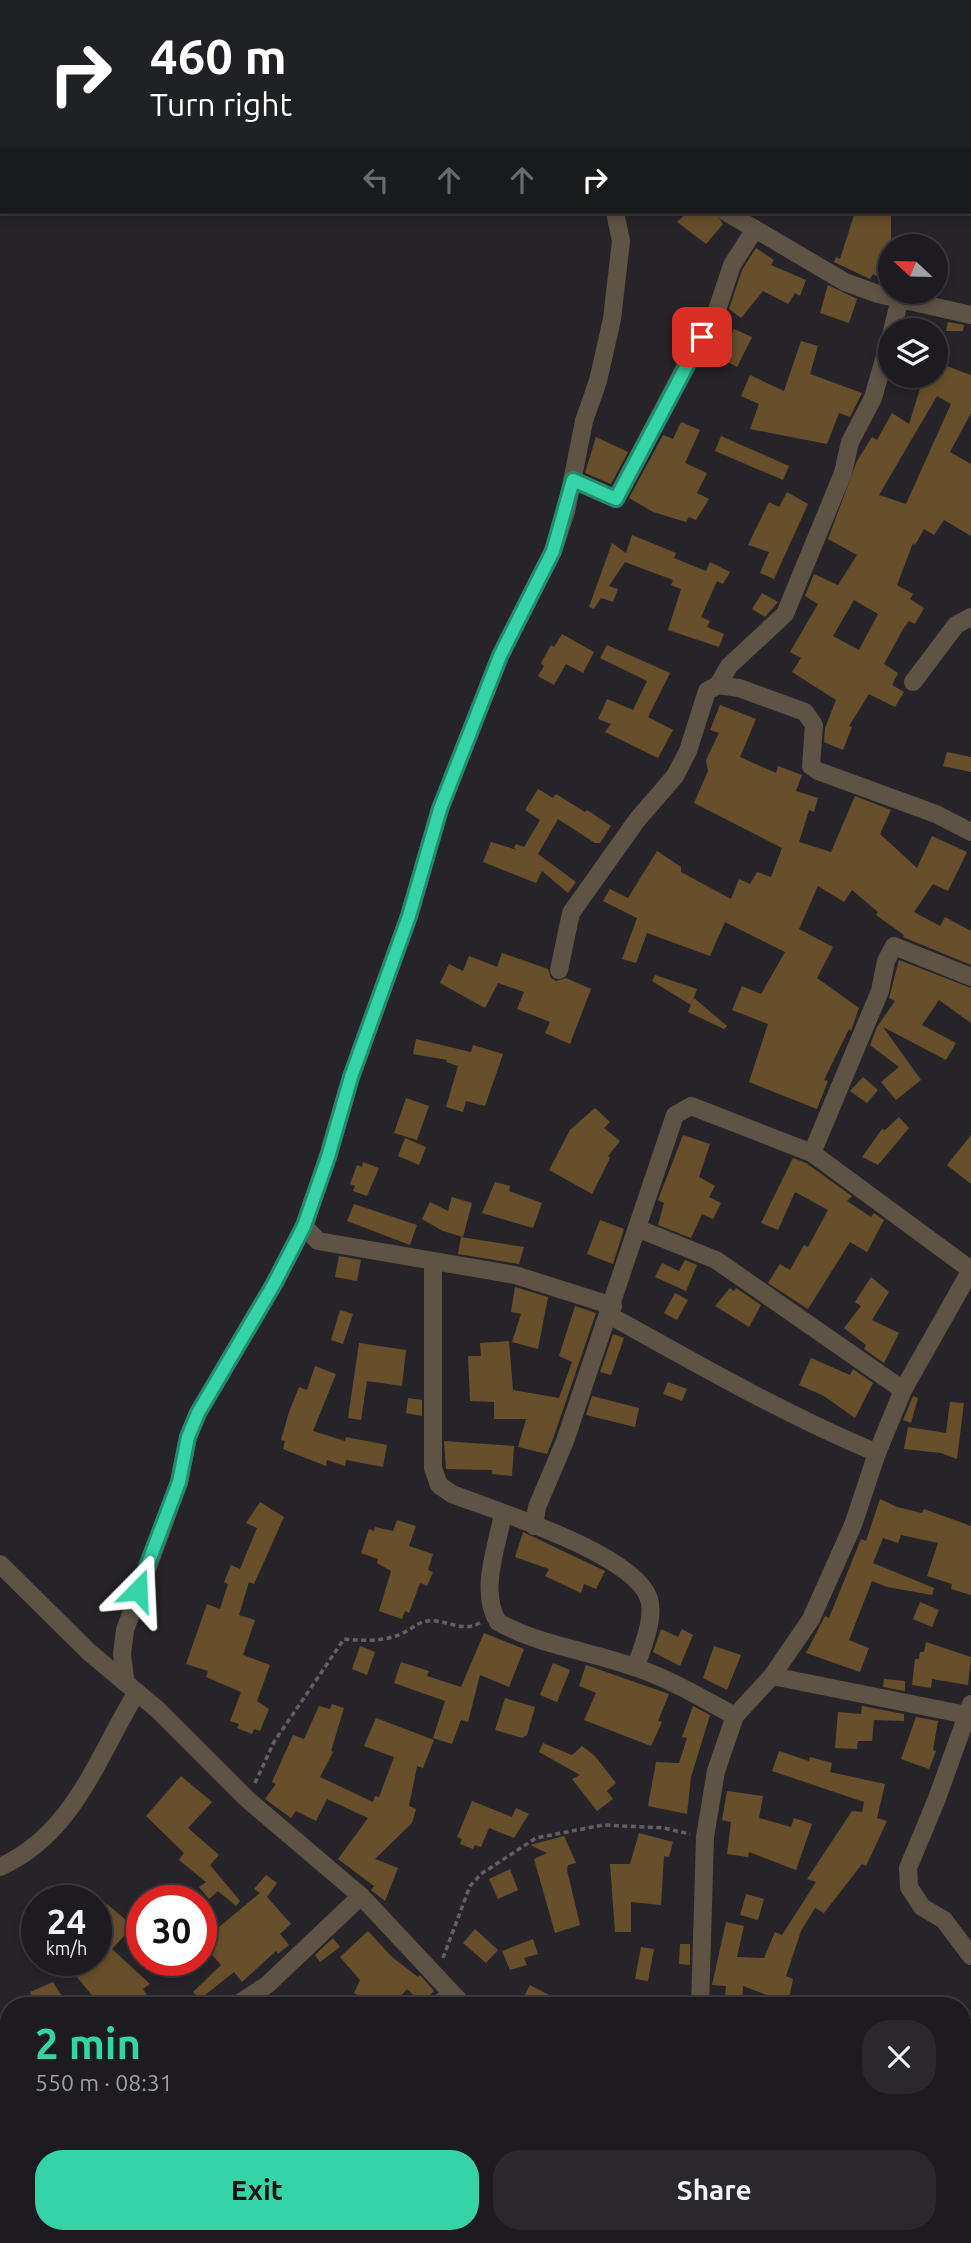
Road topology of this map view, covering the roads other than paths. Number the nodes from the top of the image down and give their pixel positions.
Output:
1 (615, 214) edge
2 (729, 214) edge
3 (755, 229) junction
4 (878, 291) edge
5 (926, 304) edge
6 (971, 315) edge
7 (878, 380) edge
8 (573, 480) junction
9 (971, 617) edge
10 (913, 682) dead end
11 (718, 685) junction
12 (971, 832) edge
13 (559, 970) dead end
14 (971, 977) edge
15 (812, 1153) junction
16 (304, 1226) junction
17 (639, 1229) junction
18 (433, 1261) junction
19 (971, 1270) edge
20 (611, 1310) junction
21 (903, 1390) junction
22 (877, 1453) junction
23 (503, 1514) junction
24 (534, 1526) junction
25 (0, 1564) edge
26 (636, 1667) junction
27 (772, 1676) junction
28 (125, 1678) junction
29 (137, 1692) junction
30 (969, 1709) edge
31 (735, 1716) junction
32 (0, 1867) edge
33 (360, 1896) junction
34 (971, 1956) edge
35 (249, 1997) edge
36 (455, 1997) edge
37 (700, 1997) edge

1 - 8 street
2 - 3 street
3 - 4 street
3 - 8 street
5 - 6 street
7 - 11 street
8 - 16 street
9 - 10 street
11 - 12 street
11 - 13 street
14 - 15 street
15 - 17 street
15 - 19 street
16 - 18 street
16 - 28 street
17 - 20 street
17 - 21 street
18 - 20 street
18 - 23 street
19 - 21 street
20 - 22 street
20 - 24 street
21 - 22 street
22 - 27 street
23 - 24 street
23 - 26 street
24 - 26 street
25 - 28 street
26 - 31 street
27 - 30 street
27 - 31 street
28 - 29 street
29 - 32 street
29 - 33 street
30 - 34 street
31 - 37 street
33 - 35 street
33 - 36 street

